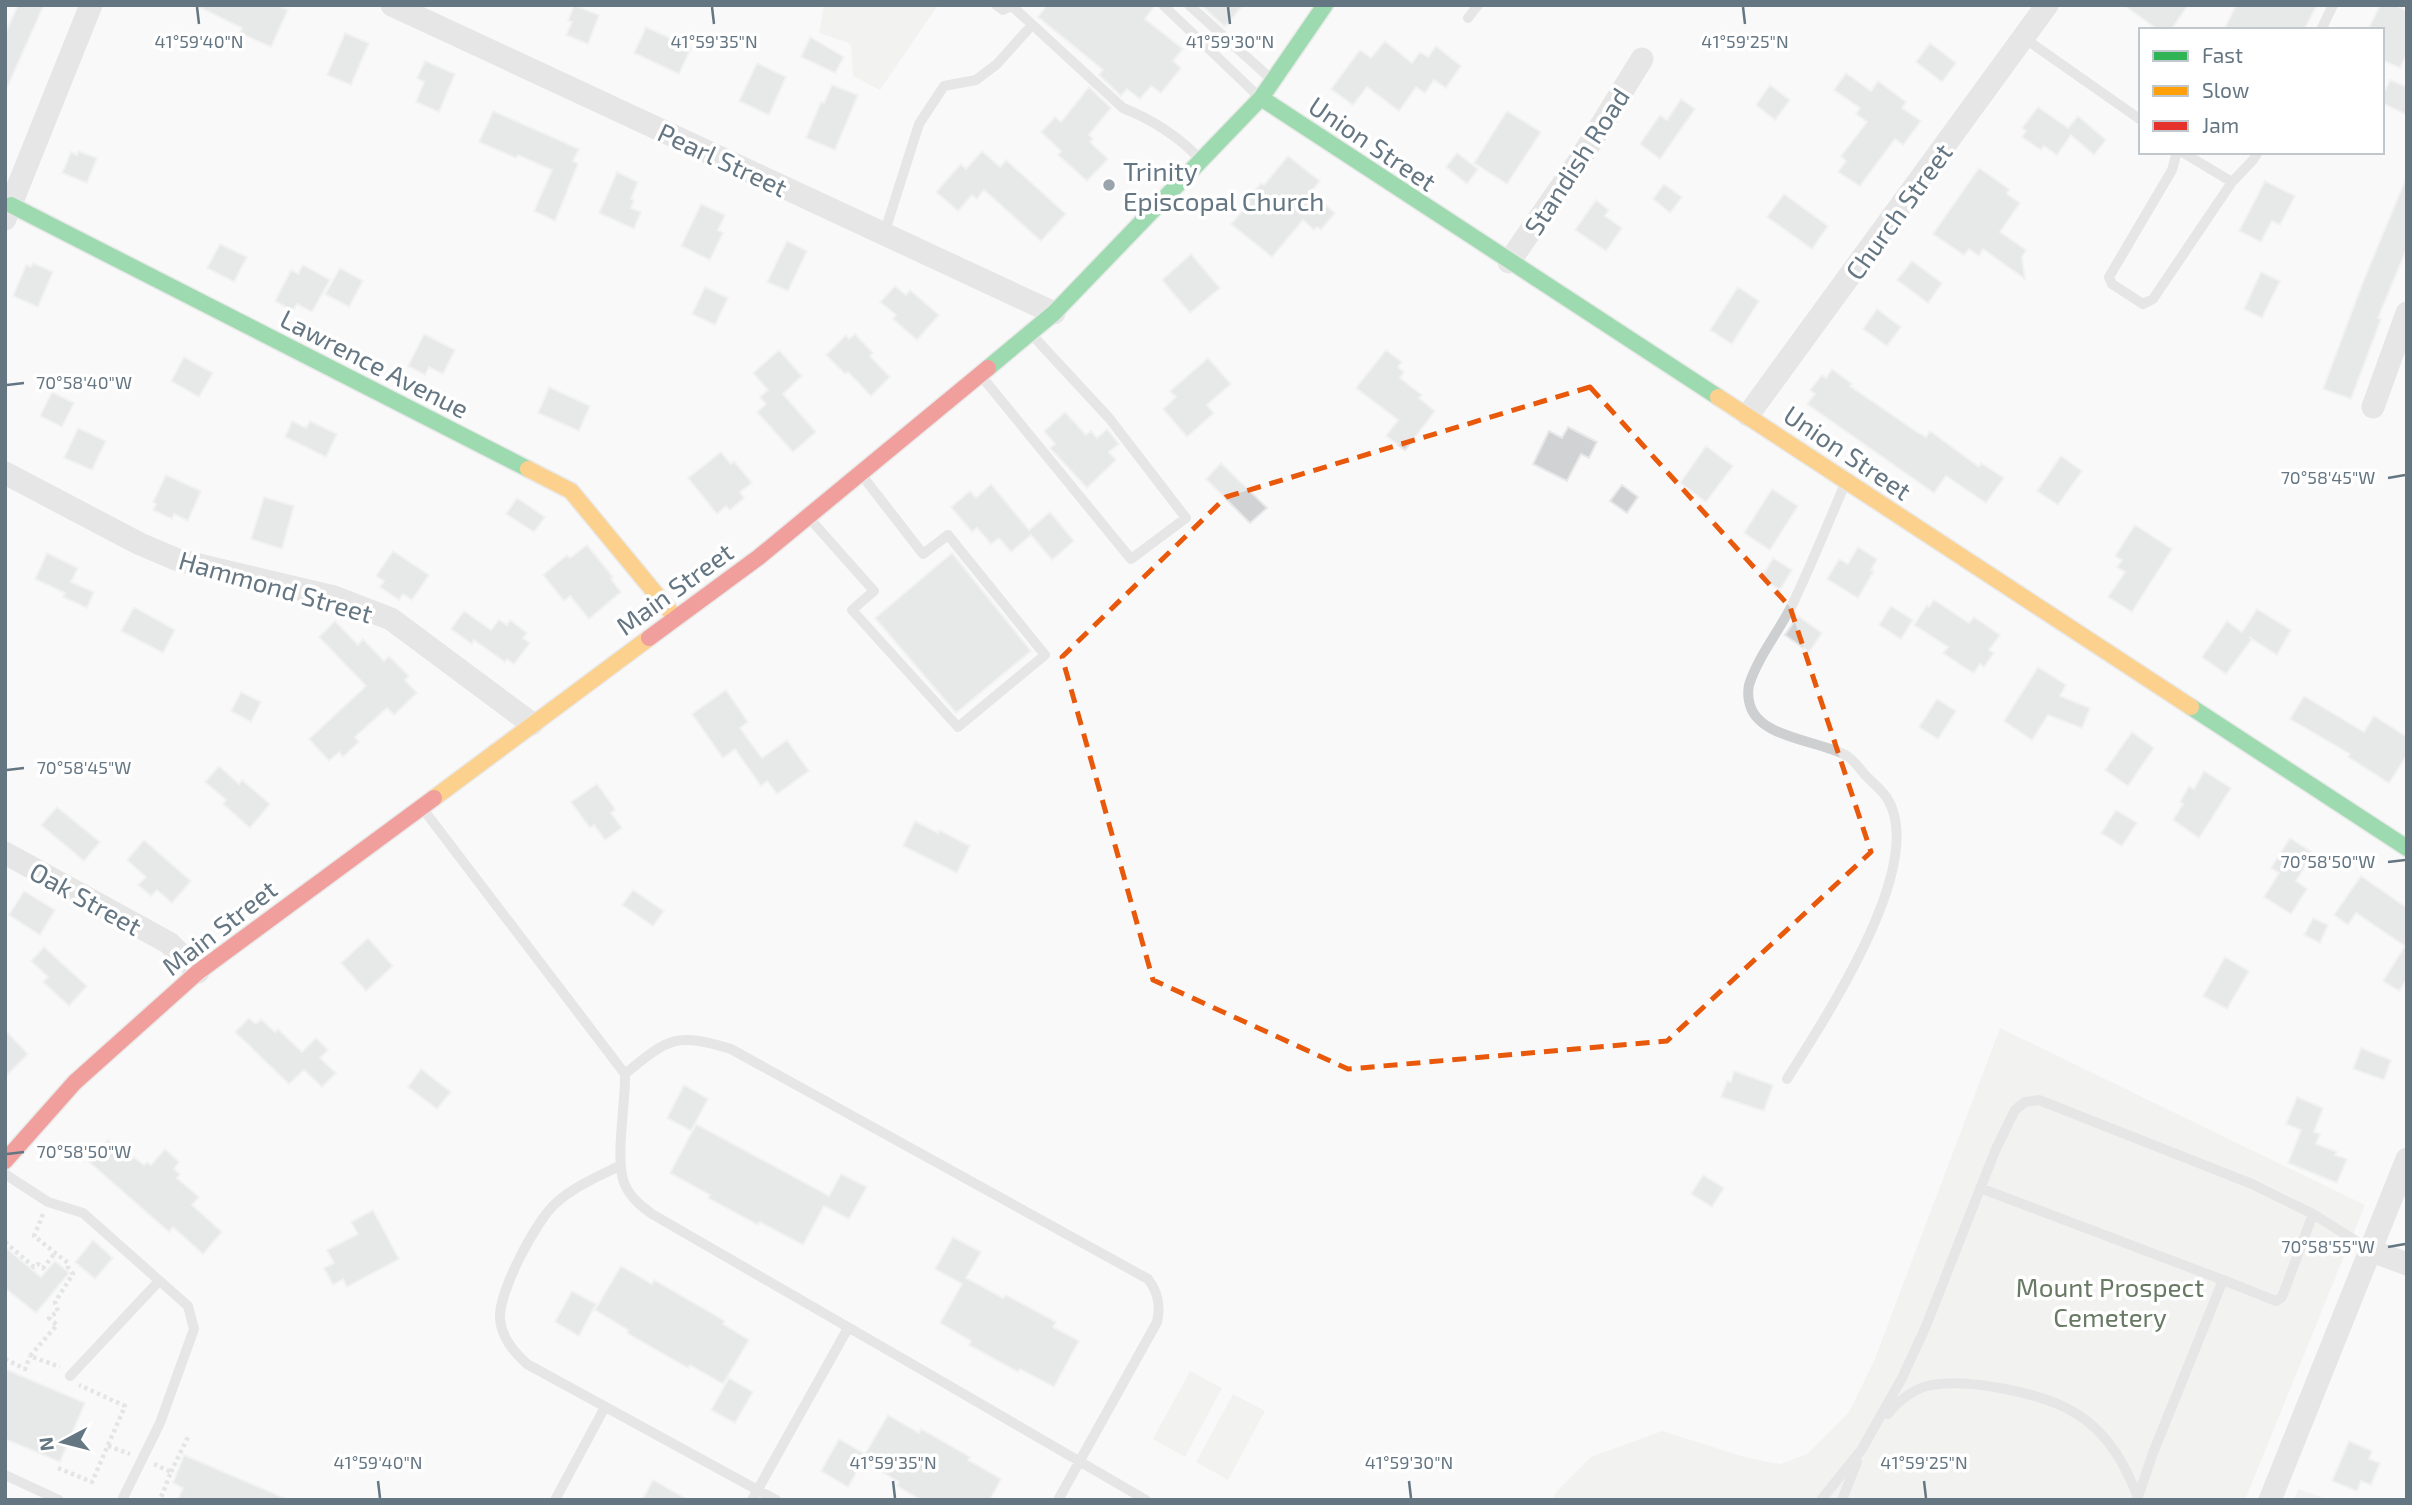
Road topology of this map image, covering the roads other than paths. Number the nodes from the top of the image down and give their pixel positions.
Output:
1 (90, 5) edge
2 (392, 5) edge
3 (996, 5) edge
4 (1163, 5) edge
5 (1189, 5) edge
6 (1478, 5) edge
7 (2047, 5) edge
8 (2333, 5) edge
9 (1013, 6) edge
10 (1318, 8) edge
11 (423, 11) edge
12 (1468, 18) dead end
13 (1032, 25) junction
14 (2322, 28) edge
15 (2024, 38) junction
16 (1642, 59) dead end
17 (1273, 80) junction
18 (1261, 98) junction
19 (2139, 119) edge
20 (2178, 154) edge
21 (2182, 154) edge
22 (2257, 154) edge
23 (1201, 161) junction
24 (2232, 183) junction
25 (8, 212) edge
26 (884, 234) junction
27 (1508, 262) junction
28 (1054, 313) junction
29 (2407, 313) edge
30 (1030, 333) junction
31 (980, 375) junction
32 (2373, 407) dead end
33 (1748, 415) junction
34 (5, 473) edge
35 (860, 474) junction
36 (1846, 481) junction
37 (808, 517) junction
38 (675, 617) junction
39 (532, 724) junction
40 (420, 805) junction
41 (2407, 849) edge
42 (5, 853) edge
43 (198, 972) junction
44 (625, 1074) junction
45 (1787, 1079) dead end
46 (2407, 1159) edge
47 (5, 1161) edge
48 (621, 1165) junction
49 (5, 1174) edge
50 (1980, 1188) junction
51 (2314, 1214) junction
52 (2372, 1251) junction
53 (2407, 1264) edge
54 (159, 1280) junction
55 (2223, 1280) junction
56 (848, 1328) junction
57 (70, 1376) dead end
58 (605, 1407) junction
59 (1862, 1449) junction
60 (1079, 1461) junction
61 (5, 1475) edge
62 (755, 1495) edge
63 (2138, 1498) edge
64 (59, 1500) edge
65 (122, 1500) edge
66 (555, 1500) edge
67 (776, 1500) edge
68 (1058, 1500) edge
69 (1146, 1500) edge
70 (1821, 1500) edge
71 (1842, 1500) edge
72 (2270, 1500) edge

1 - 25 street
2 - 11 street, Pearl Street
3 - 9 lane
4 - 18 lane
5 - 17 lane
6 - 12 lane
7 - 15 street, Church Street
8 - 14 lane
9 - 13 lane
10 - 17 street, Main Street
11 - 26 street, Pearl Street
13 - 23 lane
13 - 26 lane
15 - 19 lane
15 - 33 street, Church Street
16 - 27 street, Standish Road
17 - 18 street, Main Street
18 - 23 street, Main Street
18 - 27 street, Union Street
20 - 24 lane
21 - 24 lane
22 - 24 lane
23 - 28 street, Main Street
25 - 38 street, Lawrence Avenue
26 - 28 street, Pearl Street
27 - 33 street, Union Street
28 - 30 street, Main Street
29 - 32 street
30 - 31 street, Main Street
30 - 31 lane
31 - 35 street, Main Street
33 - 36 street, Union Street
34 - 39 street, Hammond Street
35 - 37 street, Main Street
35 - 37 lane
36 - 41 street, Union Street
36 - 45 lane
37 - 38 street, Main Street
38 - 39 street, Main Street
39 - 40 street, Main Street
40 - 43 street, Main Street
40 - 44 lane
42 - 43 street, Oak Street
43 - 47 street, Main Street
44 - 48 lane
44 - 60 lane
46 - 52 street
48 - 56 lane
48 - 58 lane
49 - 54 lane
50 - 51 lane
50 - 55 lane
50 - 59 lane
51 - 52 lane
51 - 55 lane
52 - 53 street
52 - 72 street
54 - 57 lane
54 - 65 lane
55 - 63 lane
56 - 60 lane
56 - 62 lane
58 - 62 lane
58 - 66 lane
59 - 63 lane
59 - 70 lane
59 - 71 lane
60 - 68 lane
60 - 69 lane
61 - 64 lane
62 - 67 lane

